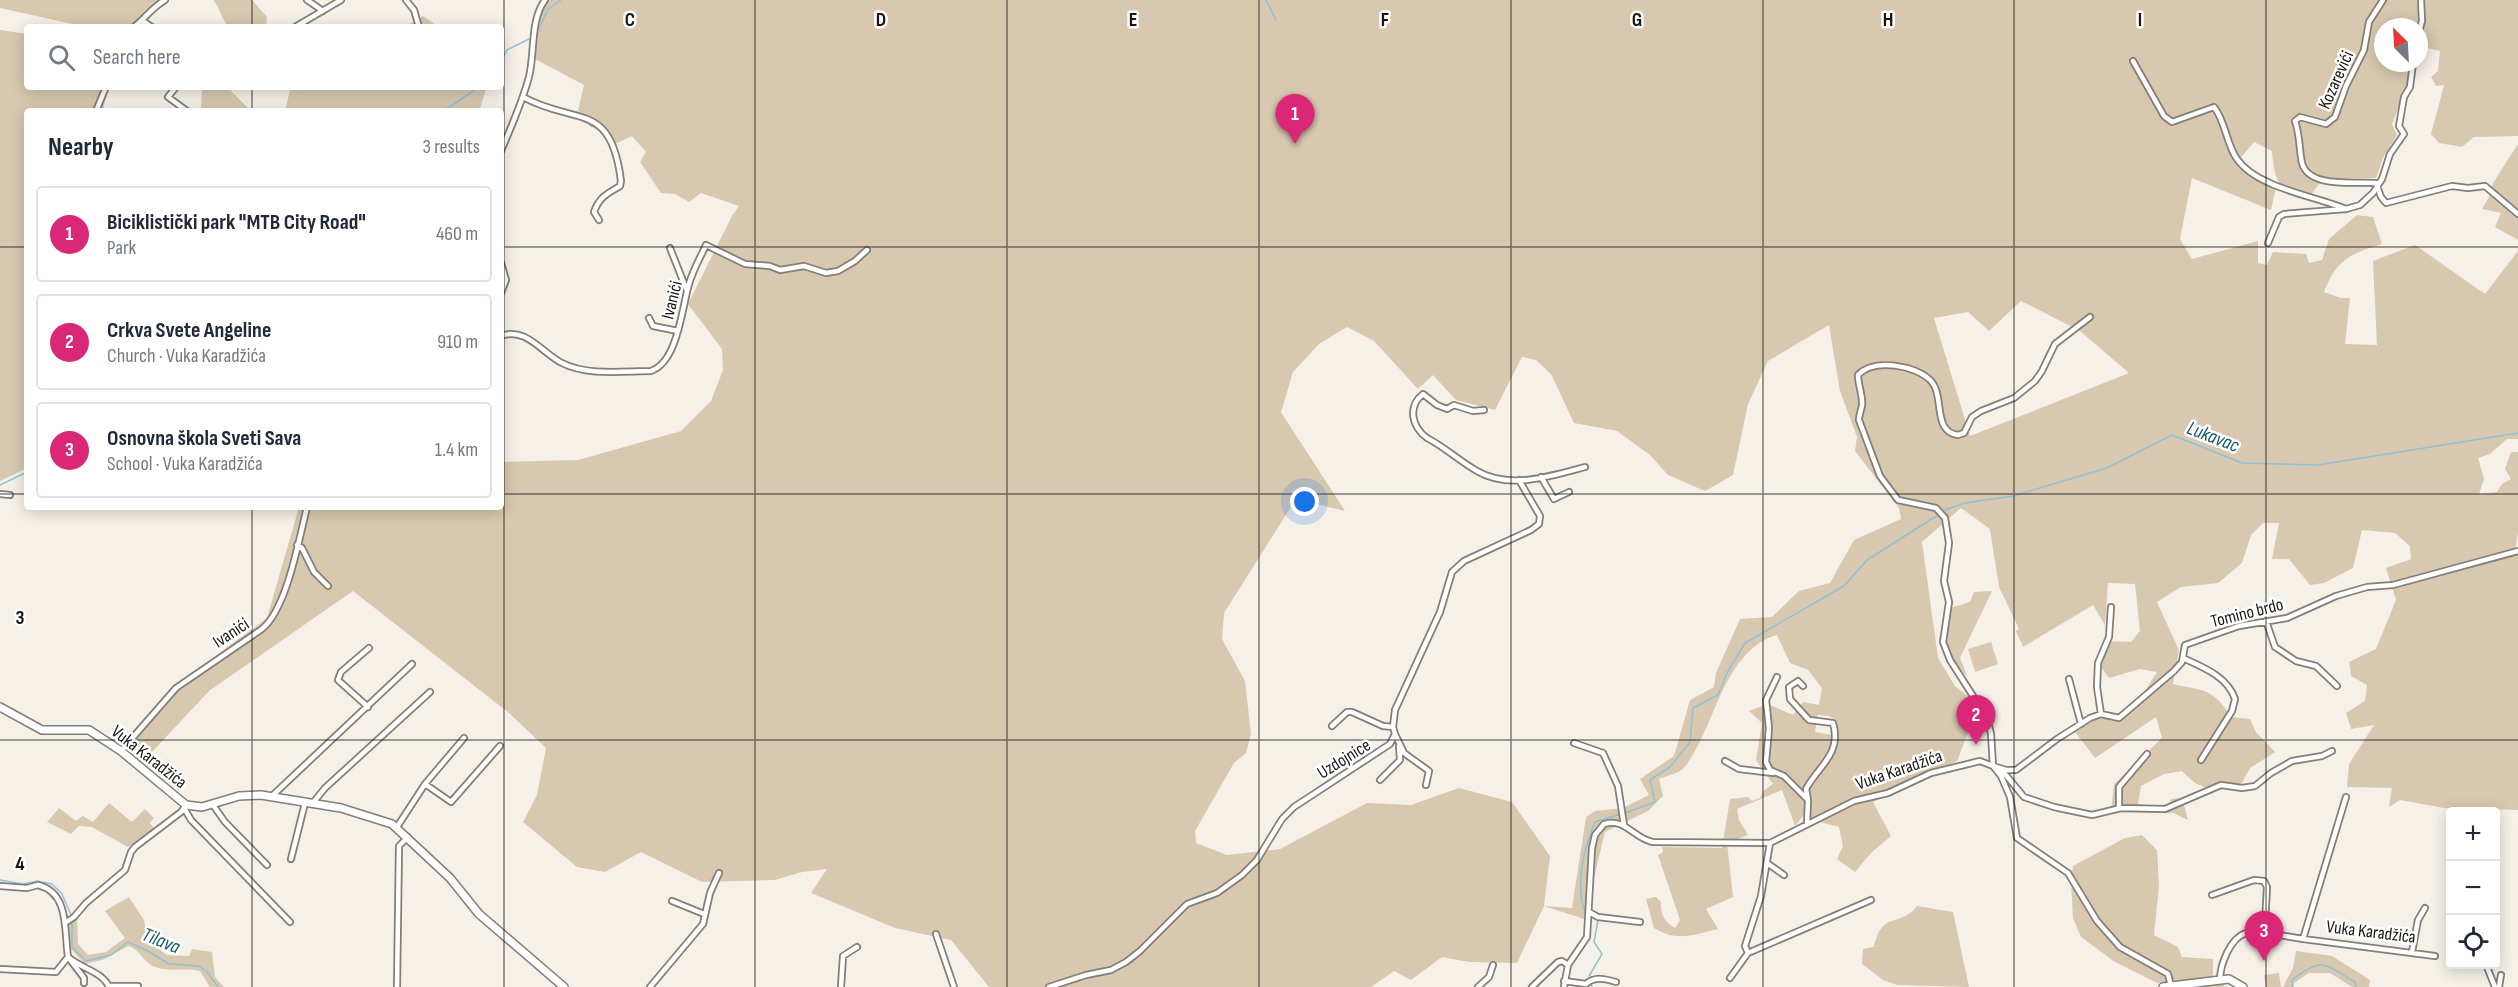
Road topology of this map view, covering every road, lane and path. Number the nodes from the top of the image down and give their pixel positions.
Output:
1 (165, 0) edge
2 (307, 0) edge
3 (341, 0) edge
4 (406, 0) edge
5 (545, 0) edge
6 (2383, 0) edge
7 (2421, 0) edge
8 (323, 11) junction
9 (2422, 18) edge
10 (143, 21) junction
11 (138, 24) edge
12 (148, 24) edge
13 (300, 24) edge
14 (418, 24) edge
15 (2133, 61) dead end
16 (2412, 72) edge
17 (105, 90) edge
18 (174, 90) edge
19 (523, 97) junction
20 (97, 108) edge
21 (183, 108) edge
22 (504, 144) edge
23 (2376, 189) junction
24 (2346, 209) junction
25 (2518, 214) edge
26 (599, 220) dead end
27 (2268, 243) dead end
28 (670, 248) dead end
29 (867, 250) dead end
30 (687, 291) junction
31 (2090, 317) dead end
32 (649, 318) dead end
33 (678, 331) junction
34 (504, 335) edge
35 (1484, 410) dead end
36 (1585, 467) dead end
37 (1540, 477) junction
38 (1519, 480) junction
39 (1569, 492) dead end
40 (0, 494) edge
41 (10, 495) dead end
42 (306, 510) edge
43 (297, 545) junction
44 (2518, 551) edge
45 (328, 586) dead end
46 (2111, 608) dead end
47 (2266, 621) junction
48 (369, 648) dead end
49 (2183, 658) junction
50 (412, 664) dead end
51 (1777, 677) dead end
52 (2069, 679) dead end
53 (1803, 686) dead end
54 (2337, 686) dead end
55 (430, 692) dead end
56 (0, 707) edge
57 (368, 707) junction
58 (2101, 714) junction
59 (2081, 724) junction
60 (1332, 726) dead end
61 (1393, 727) junction
62 (1395, 734) junction
63 (465, 738) dead end
64 (1574, 743) dead end
65 (500, 746) dead end
66 (1399, 746) junction
67 (121, 751) junction
68 (2332, 751) dead end
69 (2147, 754) dead end
70 (2201, 760) dead end
71 (1725, 761) dead end
72 (1993, 766) junction
73 (1773, 773) junction
74 (1380, 780) dead end
75 (425, 784) junction
76 (1426, 784) dead end
77 (272, 796) junction
78 (2346, 796) dead end
79 (1808, 800) junction
80 (309, 803) junction
81 (213, 805) junction
82 (185, 806) junction
83 (2118, 808) junction
84 (1807, 824) junction
85 (1624, 825) junction
86 (397, 827) junction
87 (408, 837) junction
88 (1770, 843) junction
89 (291, 859) dead end
90 (1767, 863) junction
91 (267, 865) dead end
92 (719, 873) dead end
93 (1784, 875) dead end
94 (0, 886) edge
95 (2212, 895) dead end
96 (1871, 900) dead end
97 (672, 901) dead end
98 (2425, 908) dead end
99 (1589, 912) junction
100 (704, 914) junction
101 (67, 922) junction
102 (290, 922) dead end
103 (1640, 922) dead end
104 (2261, 932) junction
105 (936, 934) dead end
106 (2302, 939) junction
107 (857, 947) dead end
108 (2412, 951) junction
109 (1748, 953) junction
110 (2435, 956) dead end
111 (68, 957) junction
112 (1493, 965) dead end
113 (1568, 965) junction
114 (0, 969) edge
115 (2488, 969) edge
116 (2501, 975) dead end
117 (1731, 978) dead end
118 (2220, 980) junction
119 (1564, 981) junction
120 (1616, 982) dead end
121 (84, 983) dead end
122 (109, 986) edge
123 (138, 986) edge
124 (2171, 986) edge
125 (397, 987) edge
126 (564, 987) edge
127 (650, 987) edge
128 (841, 987) edge
129 (954, 987) edge
130 (1049, 987) edge
131 (1478, 987) edge
132 (1532, 987) edge
133 (1564, 987) edge
134 (2163, 987) edge
135 (2243, 987) edge
136 (2497, 987) edge

1 - 10 street
2 - 8 street
3 - 8 street
4 - 14 street
5 - 19 street
6 - 23 street, Kozarevići
7 - 9 street
8 - 13 street
10 - 11 street
10 - 12 street
15 - 24 street
16 - 23 street
17 - 20 street
18 - 21 street
19 - 22 street
19 - 26 street
23 - 24 street
23 - 25 street
24 - 27 street
28 - 30 street
29 - 30 street, Ivanići
30 - 33 street, Ivanići
31 - 72 street
32 - 33 street
33 - 34 street, Ivanići
35 - 38 street
36 - 37 street
37 - 38 street
37 - 39 street
38 - 61 street
40 - 41 street
42 - 43 street, Ivanići
43 - 45 street
43 - 67 street, Ivanići
44 - 47 street, Tomino brdo
46 - 58 street
47 - 49 street, Tomino brdo
47 - 54 street
48 - 57 street
49 - 58 street, Tomino brdo
49 - 70 street
50 - 57 street
51 - 73 street
52 - 59 street
53 - 79 street
55 - 80 street
56 - 67 street, Vuka Karadžića
57 - 77 street
58 - 59 street, Tomino brdo
59 - 72 street, Tomino brdo
60 - 61 street
61 - 62 street, Uzdojnice
62 - 66 street
62 - 130 street, Uzdojnice
63 - 75 street
64 - 85 street
65 - 75 street
66 - 74 street
66 - 76 street
67 - 82 street, Vuka Karadžića
68 - 83 street
69 - 83 street
71 - 73 street
72 - 83 street
72 - 84 street, Vuka Karadžića
72 - 124 street
73 - 79 street
75 - 86 street
77 - 80 street, Vuka Karadžića
77 - 81 street, Vuka Karadžića
78 - 106 street, Vuka Karadžića
79 - 84 street
80 - 86 street, Vuka Karadžića
80 - 89 street
81 - 82 street, Vuka Karadžića
81 - 91 street
82 - 101 street
82 - 102 street, Vuka Karadžića
84 - 88 street
85 - 88 street
85 - 99 street
86 - 87 street, Vuka Karadžića
87 - 125 street
87 - 126 street, Vuka Karadžića
88 - 90 street
90 - 93 street
90 - 109 street
92 - 100 street
94 - 101 street
95 - 104 street
96 - 109 street
97 - 100 street
98 - 108 street
99 - 103 street
99 - 113 street
100 - 127 street
101 - 111 street
104 - 106 street, Vuka Karadžića
104 - 118 street
105 - 129 street
106 - 108 street, Vuka Karadžića
107 - 128 street
108 - 110 street, Vuka Karadžića
109 - 117 street
111 - 114 street
111 - 121 street
111 - 122 street
112 - 131 street
113 - 119 street
113 - 132 street
115 - 136 street
116 - 136 street
118 - 124 street
118 - 135 street
119 - 120 street
119 - 133 street
122 - 123 street
124 - 134 street

